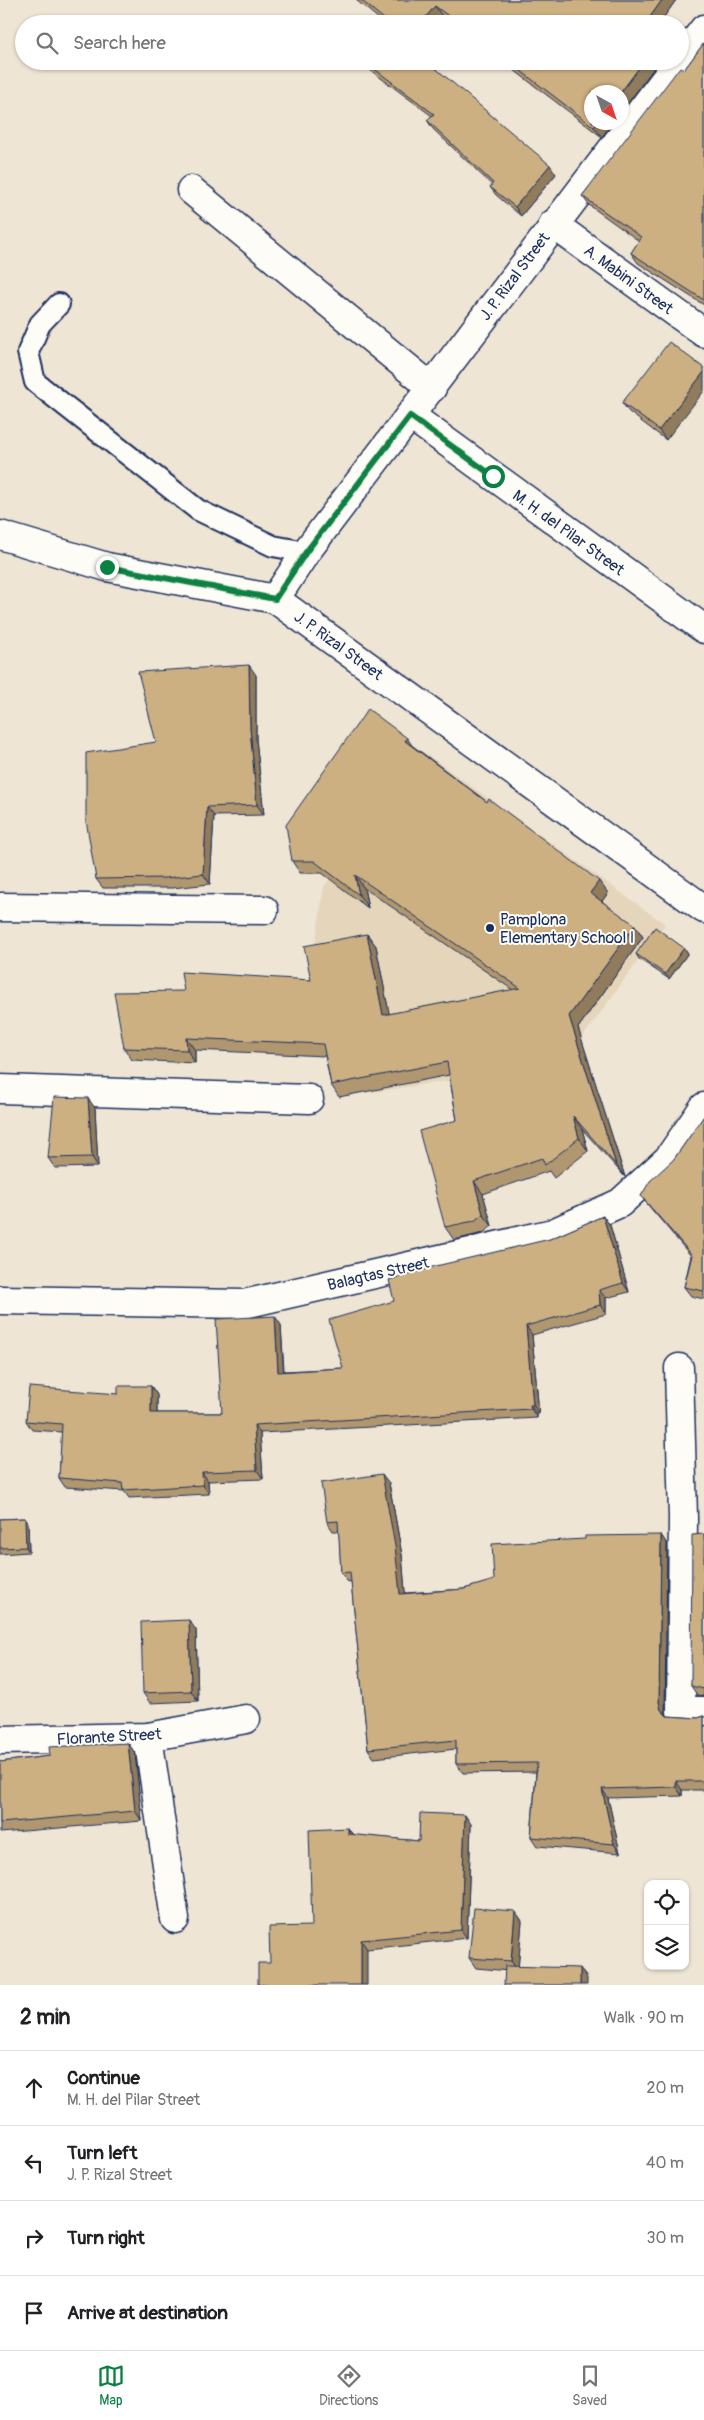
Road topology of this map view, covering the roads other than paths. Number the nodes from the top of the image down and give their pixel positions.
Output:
1 (704, 29) edge
2 (689, 48) edge
3 (672, 70) edge
4 (191, 190) dead end
5 (553, 224) junction
6 (59, 304) dead end
7 (704, 333) edge
8 (432, 388) junction
9 (410, 416) junction
10 (0, 535) edge
11 (306, 552) junction
12 (275, 599) junction
13 (704, 630) edge
14 (0, 907) edge
15 (704, 909) edge
16 (264, 910) dead end
17 (0, 1089) edge
18 (309, 1099) dead end
19 (704, 1107) edge
20 (0, 1300) edge
21 (679, 1368) dead end
22 (692, 1711) edge
23 (246, 1719) dead end
24 (148, 1736) junction
25 (0, 1740) edge
26 (175, 1919) dead end

1 - 2 street, J. P. Rizal Street
3 - 5 street, J. P. Rizal Street
4 - 8 street
5 - 7 street, A. Mabini Street
5 - 8 street, J. P. Rizal Street
6 - 11 lane
8 - 9 street, J. P. Rizal Street
9 - 11 street, J. P. Rizal Street
9 - 13 street, M. H. del Pilar Street
10 - 12 street
11 - 12 street, J. P. Rizal Street
12 - 15 street, J. P. Rizal Street
14 - 16 street
17 - 18 street
19 - 20 street, Balagtas Street
21 - 22 street
23 - 24 street, Florante Street
24 - 25 street, Florante Street
24 - 26 street

